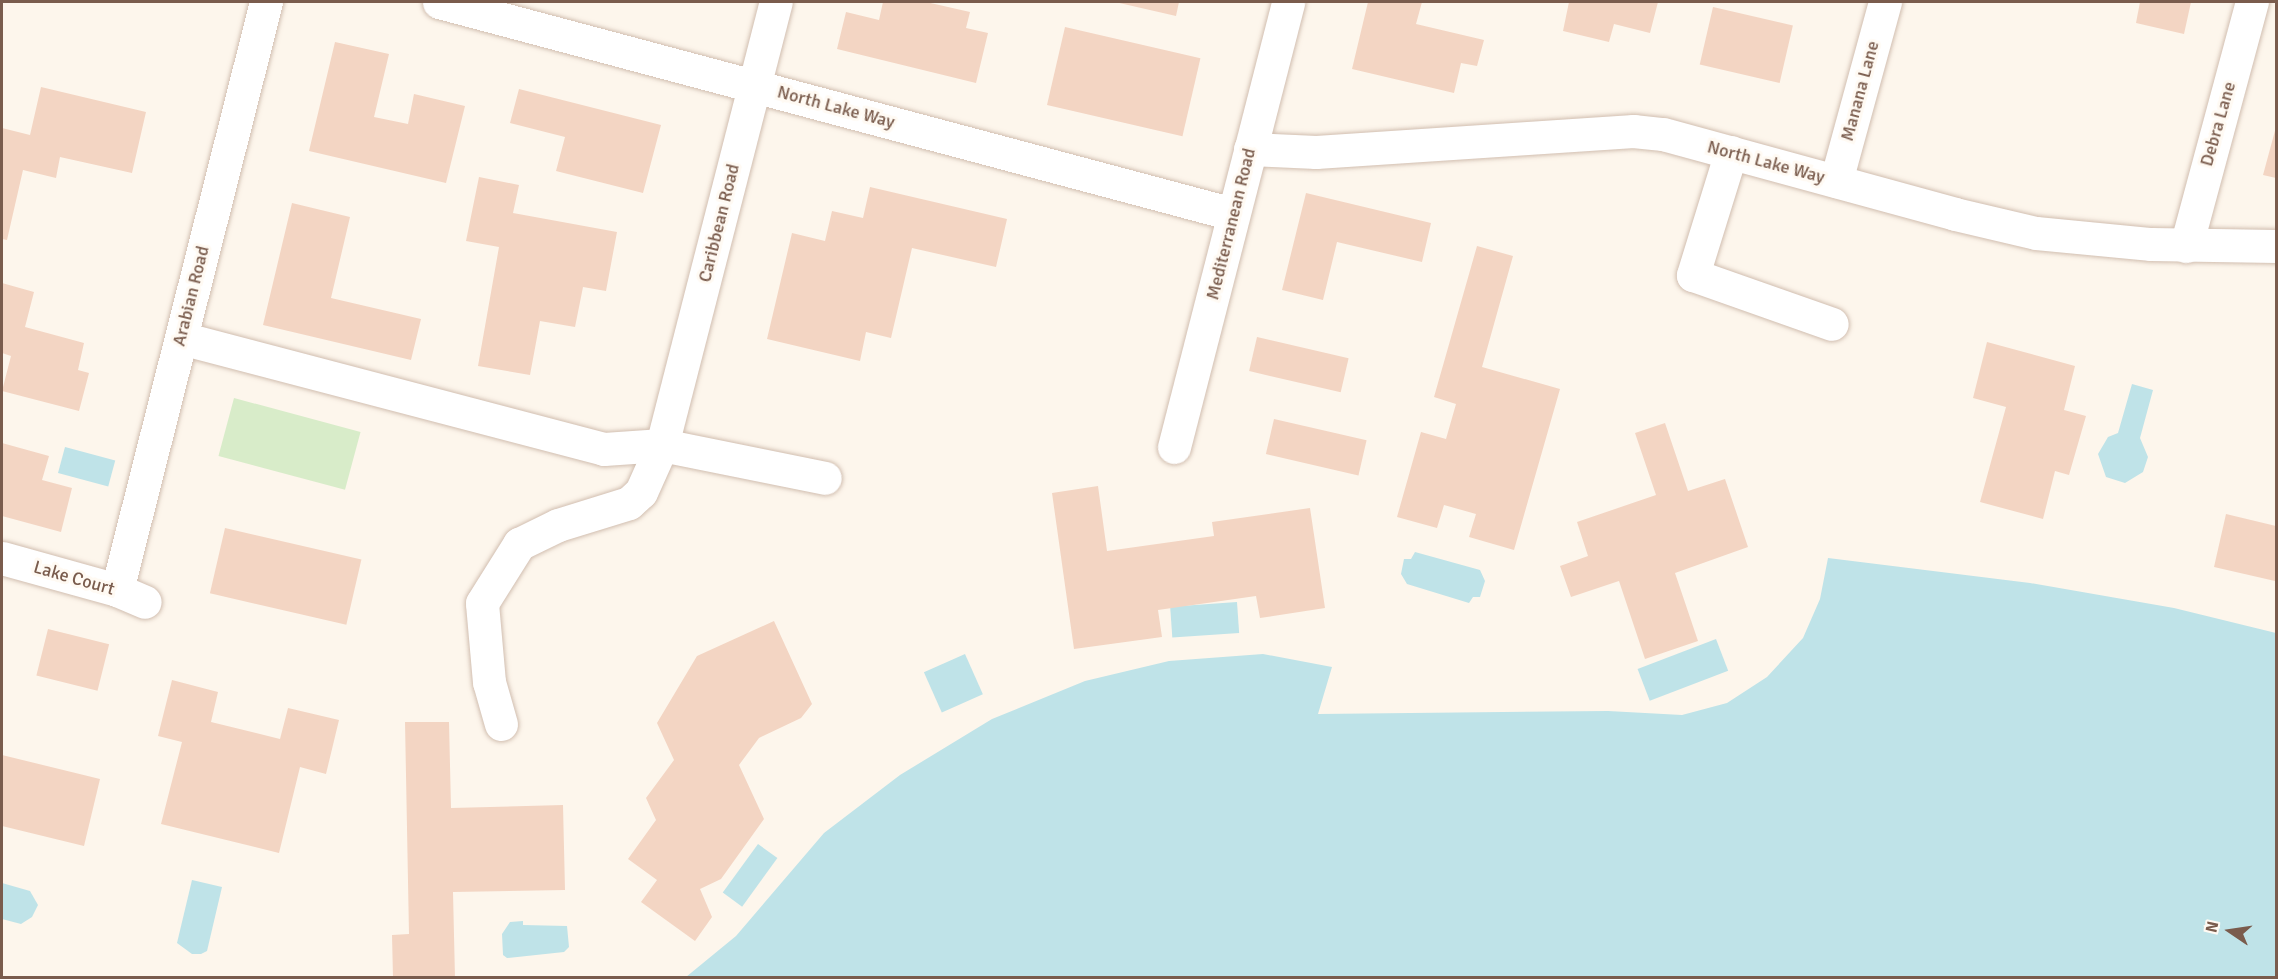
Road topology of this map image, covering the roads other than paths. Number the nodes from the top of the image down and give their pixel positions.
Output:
1 (266, 2) edge
2 (439, 2) edge
3 (776, 2) edge
4 (1287, 2) edge
5 (1885, 2) edge
6 (2252, 2) edge
7 (754, 85) junction
8 (1250, 149) junction
9 (1731, 153) junction
10 (1836, 181) junction
11 (1233, 214) junction
12 (2186, 246) junction
13 (2277, 246) edge
14 (1832, 324) dead end
15 (181, 338) junction
16 (662, 445) junction
17 (1174, 447) dead end
18 (825, 478) dead end
19 (2, 558) edge
20 (131, 596) joint
21 (501, 724) dead end

1 - 15 street, Arabian Road
2 - 7 street, North Lake Way
3 - 7 street, Caribbean Road
4 - 8 street, Mediterranean Road
5 - 10 street, Manana Lane
6 - 12 street, Debra Lane
7 - 11 street, North Lake Way
7 - 16 street, Caribbean Road
8 - 9 street, North Lake Way
8 - 11 street, Mediterranean Road
9 - 10 street, North Lake Way
9 - 14 street
10 - 12 street, North Lake Way
11 - 17 street, Mediterranean Road
12 - 13 street, North Lake Way
15 - 16 street
15 - 20 street, Arabian Road
16 - 18 street
16 - 21 street, Caribbean Road
19 - 20 street, Lake Court

